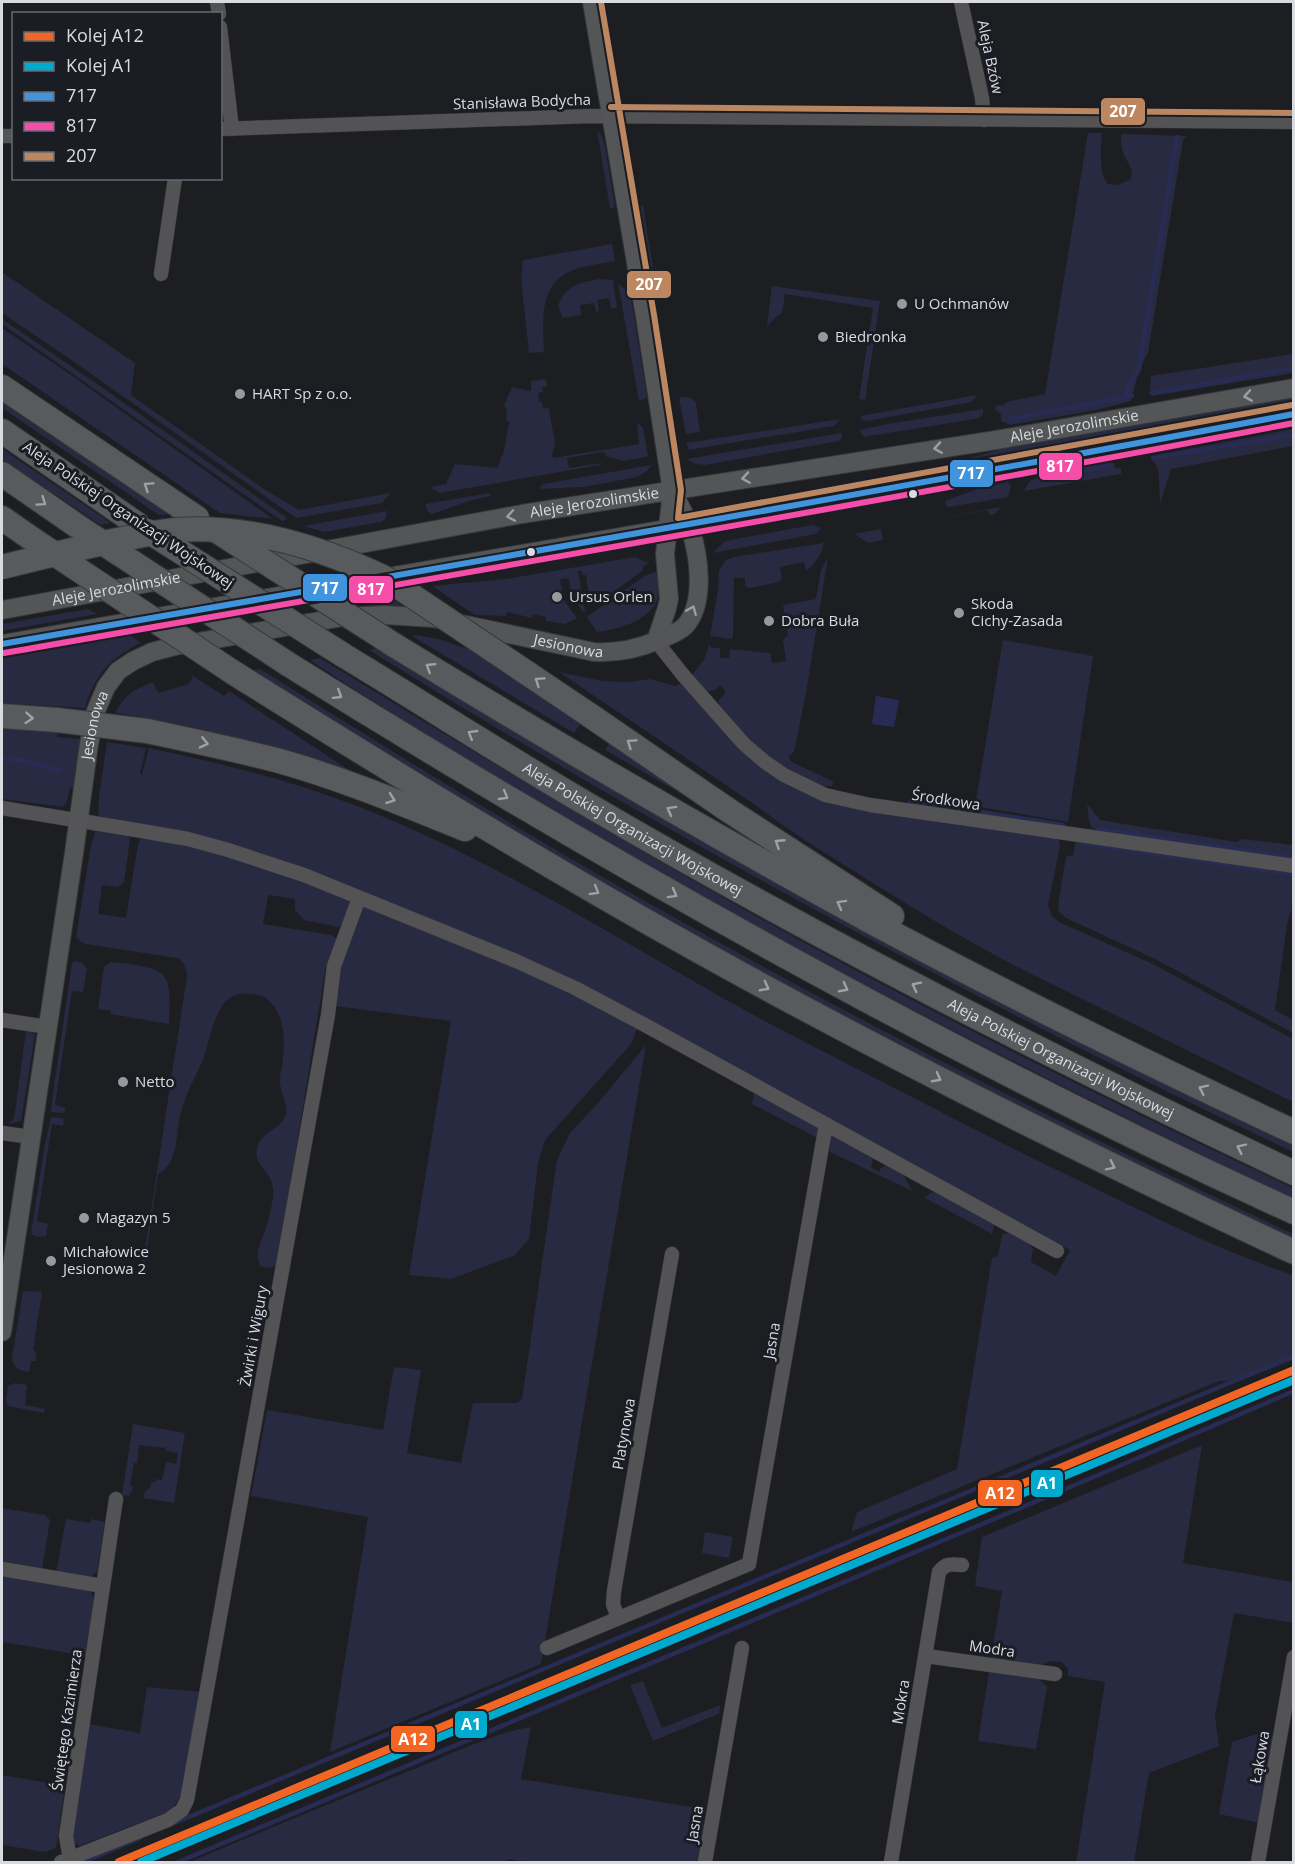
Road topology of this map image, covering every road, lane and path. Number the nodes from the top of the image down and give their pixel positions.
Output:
1 (592, 2) edge
2 (961, 2) edge
3 (222, 61) edge
4 (611, 116) junction
5 (984, 120) junction
6 (1293, 122) edge
7 (226, 129) edge
8 (175, 180) edge
9 (161, 274) dead end
10 (2, 387) edge
11 (1293, 388) edge
12 (1293, 414) edge
13 (2, 431) edge
14 (2, 474) edge
15 (672, 490) junction
16 (2, 518) edge
17 (689, 525) junction
18 (668, 529) junction
19 (2, 567) edge
20 (2, 609) edge
21 (656, 641) junction
22 (2, 644) edge
23 (2, 716) edge
24 (2, 808) edge
25 (78, 820) junction
26 (544, 862) junction
27 (1293, 866) edge
28 (359, 898) junction
29 (1023, 1000) junction
30 (2, 1020) edge
31 (48, 1027) junction
32 (826, 1124) junction
33 (1293, 1132) edge
34 (2, 1133) edge
35 (31, 1137) junction
36 (1293, 1173) edge
37 (1293, 1212) edge
38 (1057, 1251) dead end
39 (1293, 1252) edge
40 (672, 1254) dead end
41 (2, 1332) edge
42 (116, 1499) dead end
43 (962, 1565) dead end
44 (2, 1569) edge
45 (103, 1586) junction
46 (618, 1618) junction
47 (547, 1648) dead end
48 (742, 1648) dead end
49 (926, 1656) junction
50 (1293, 1656) edge
51 (1054, 1674) dead end
52 (65, 1861) edge
53 (705, 1863) edge
54 (891, 1863) edge
55 (1258, 1863) edge

1 - 4 main road
2 - 5 street, Aleja Bzów
3 - 7 street
4 - 5 street, Stanisława Bodycha
4 - 7 street, Stanisława Bodycha
4 - 15 main road
5 - 6 street, Stanisława Bodycha
8 - 9 street
29 -> 10 highway, bridge
11 -> 15 main road, Aleje Jerozolimskie
12 - 17 main road, Aleje Jerozolimskie
36 -> 13 highway, Aleja Polskiej Organizacji Wojskowej, bridge
14 -> 37 highway, bridge
15 - 17 main road, Jesionowa
15 - 18 main road
15 -> 20 main road, Aleje Jerozolimskie
16 - 26 highway, bridge
17 - 18 main road, Aleje Jerozolimskie
21 -> 17 main road, Jesionowa
18 - 21 main road
18 - 22 main road, Aleje Jerozolimskie
29 -> 19 highway, bridge
21 - 25 main road, Jesionowa
21 - 27 street, Środkowa
23 -> 26 highway, bridge
24 - 25 street
25 - 28 street
25 - 31 main road, Jesionowa
26 -> 39 highway
28 - 32 street
28 - 52 street, Żwirki i Wigury
33 -> 29 highway
30 - 31 street
31 - 35 main road, Jesionowa
32 - 38 street
32 - 46 street, Jasna
34 - 35 street
35 - 41 main road, Jesionowa
40 - 46 street, Platynowa
42 - 45 street, Świętego Kazimierza
43 - 49 street, Mokra
44 - 45 street
45 - 52 street, Świętego Kazimierza
46 - 47 street
48 - 53 street, Jasna
49 - 51 street, Modra
49 - 54 street, Mokra
50 - 55 street, Łąkowa

